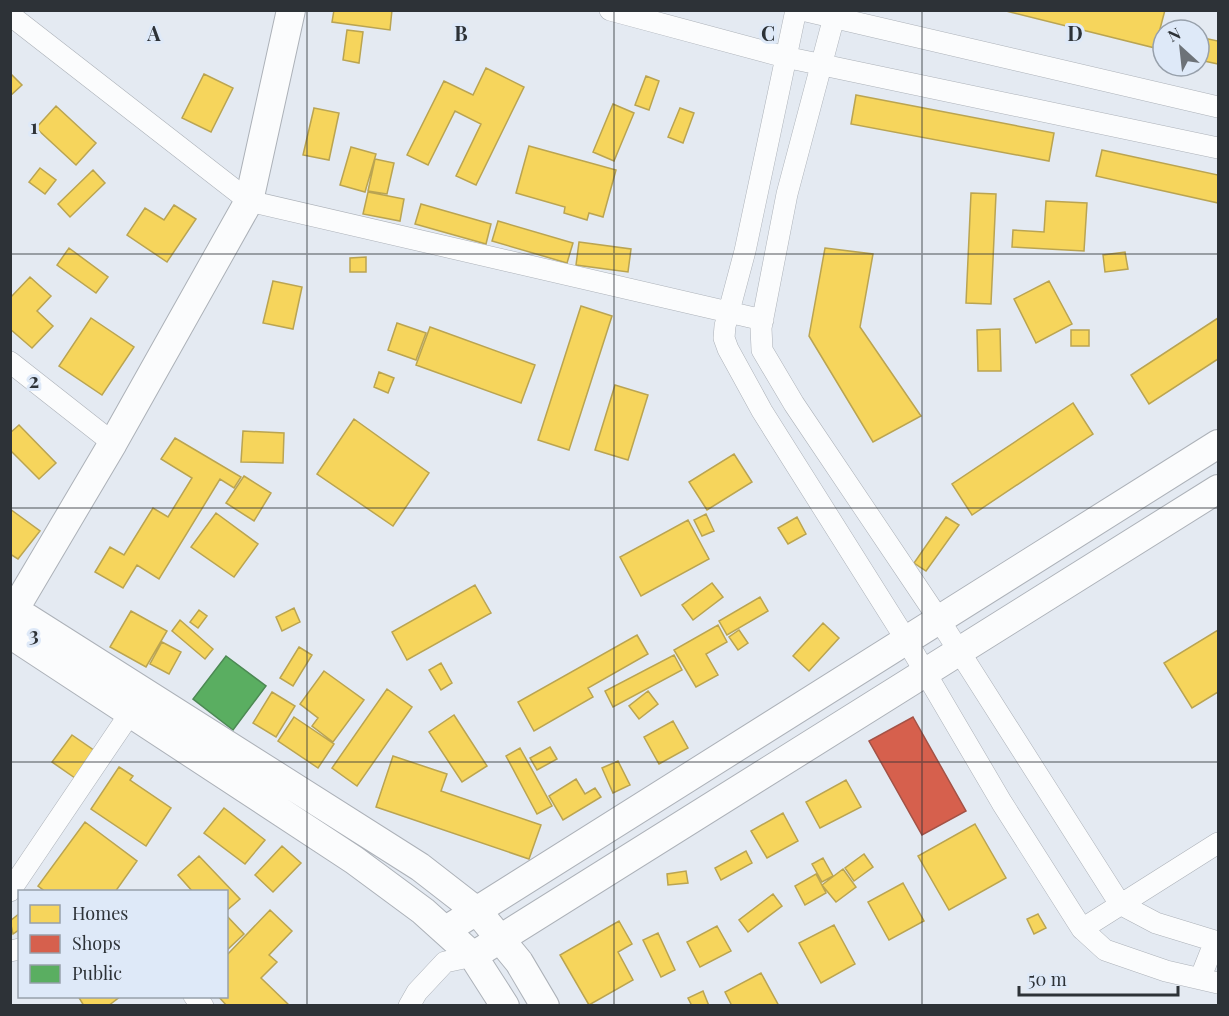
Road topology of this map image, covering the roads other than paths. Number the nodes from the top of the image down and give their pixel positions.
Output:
1 (291, 10) edge
2 (610, 10) edge
3 (796, 10) edge
4 (802, 10) edge
5 (10, 15) edge
6 (834, 17) junction
7 (784, 57) junction
8 (821, 63) junction
9 (1218, 107) edge
10 (1218, 148) edge
11 (249, 201) junction
12 (729, 312) junction
13 (763, 320) junction
14 (10, 362) edge
15 (113, 443) junction
16 (1208, 450) edge
17 (1218, 489) edge
18 (1097, 519) junction
19 (1118, 551) junction
20 (12, 617) edge
21 (938, 618) junction
22 (905, 638) junction
23 (958, 651) junction
24 (925, 672) junction
25 (131, 712) junction
26 (1218, 843) edge
27 (10, 891) edge
28 (1120, 904) junction
29 (478, 912) junction
30 (1082, 928) junction
31 (446, 930) junction
32 (500, 938) junction
33 (1217, 941) edge
34 (473, 956) junction
35 (445, 962) junction
36 (1209, 981) edge
37 (409, 1005) edge
38 (505, 1005) edge
39 (545, 1005) edge

1 - 11 street
2 - 7 street
3 - 7 street
4 - 6 street
5 - 11 street
6 - 8 street
6 - 9 street
7 - 8 street
7 - 12 street
8 - 10 street
8 - 13 street
11 - 12 street
11 - 15 street
12 - 13 street
12 - 22 street
13 - 21 street
14 - 15 street
15 - 20 street
16 - 17 street
16 - 18 street
17 - 19 street
18 - 19 street
18 - 21 street
19 - 23 street
20 - 25 street
20 - 29 street
21 - 22 street
21 - 23 street
22 - 24 street
22 - 29 street
23 - 24 street
23 - 28 street
24 - 30 street
24 - 32 street
25 - 27 street
25 - 31 street
26 - 28 street
28 - 30 street
28 - 33 street
29 - 31 street
29 - 32 street
30 - 36 street
31 - 34 street
31 - 35 street
32 - 34 street
32 - 39 street
33 - 36 street
34 - 35 street
34 - 38 street
35 - 37 street

